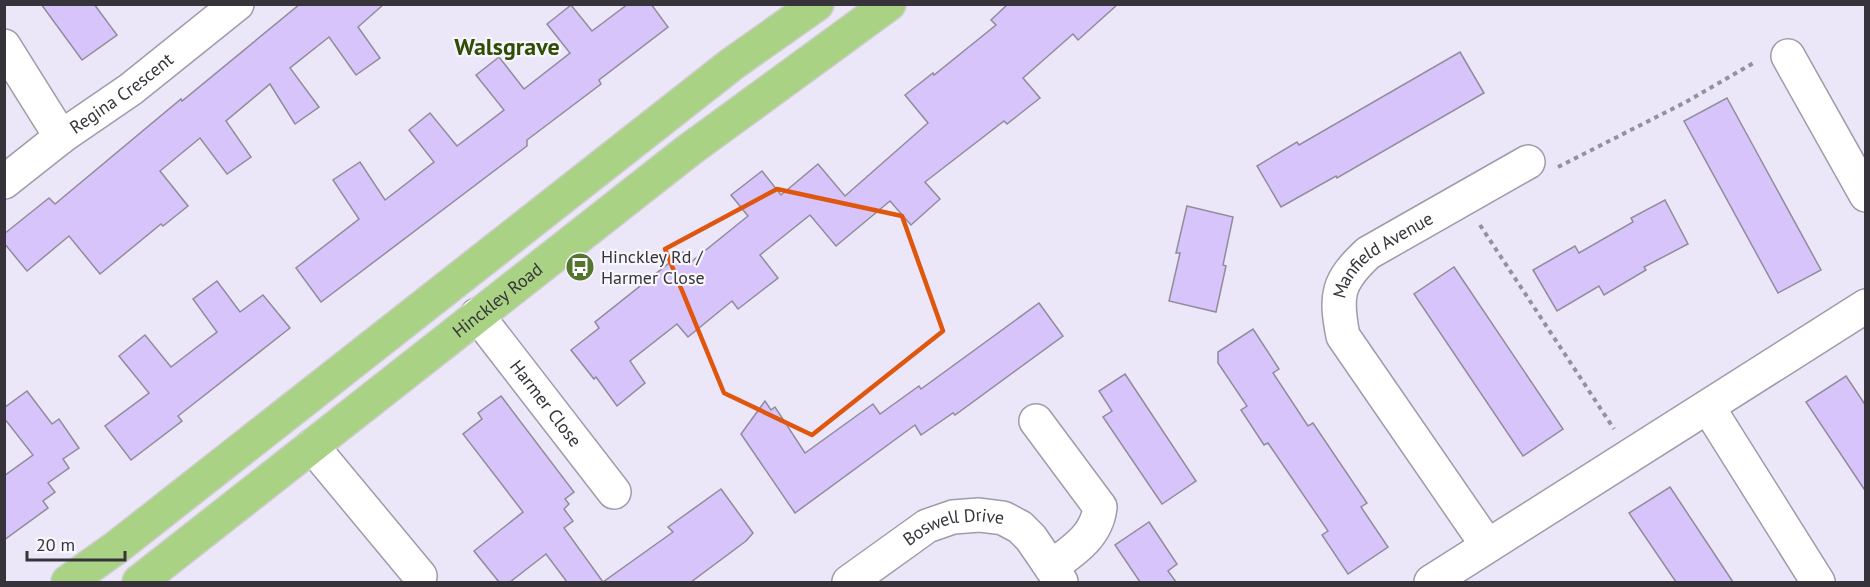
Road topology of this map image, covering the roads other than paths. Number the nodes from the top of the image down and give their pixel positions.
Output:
1 (237, 4) edge
2 (817, 4) edge
3 (890, 4) edge
4 (4, 46) edge
5 (1788, 56) road end
6 (61, 137) junction
7 (1528, 162) road end
8 (4, 182) edge
9 (1866, 195) edge
10 (1866, 306) edge
11 (477, 315) junction
12 (1707, 407) junction
13 (1036, 421) dead end
14 (312, 446) junction
15 (614, 492) dead end
16 (1487, 545) junction
17 (1056, 575) edge
18 (420, 576) dead end
19 (68, 582) edge
20 (139, 582) edge
21 (849, 582) edge
22 (1431, 582) edge
23 (1818, 582) edge

1 - 6 street, Regina Crescent
2 - 19 highway
3 - 11 highway, Hinckley Road
4 - 6 street, Regina Crescent
5 - 9 street
6 - 8 street
7 - 16 street, Manfield Avenue
10 - 12 street
11 - 14 highway, Hinckley Road
11 - 15 street, Harmer Close
12 - 16 street
12 - 23 street
13 - 17 street, Boswell Drive
14 - 18 street
14 - 20 highway, Hinckley Road
16 - 22 street
17 - 21 street, Boswell Drive

